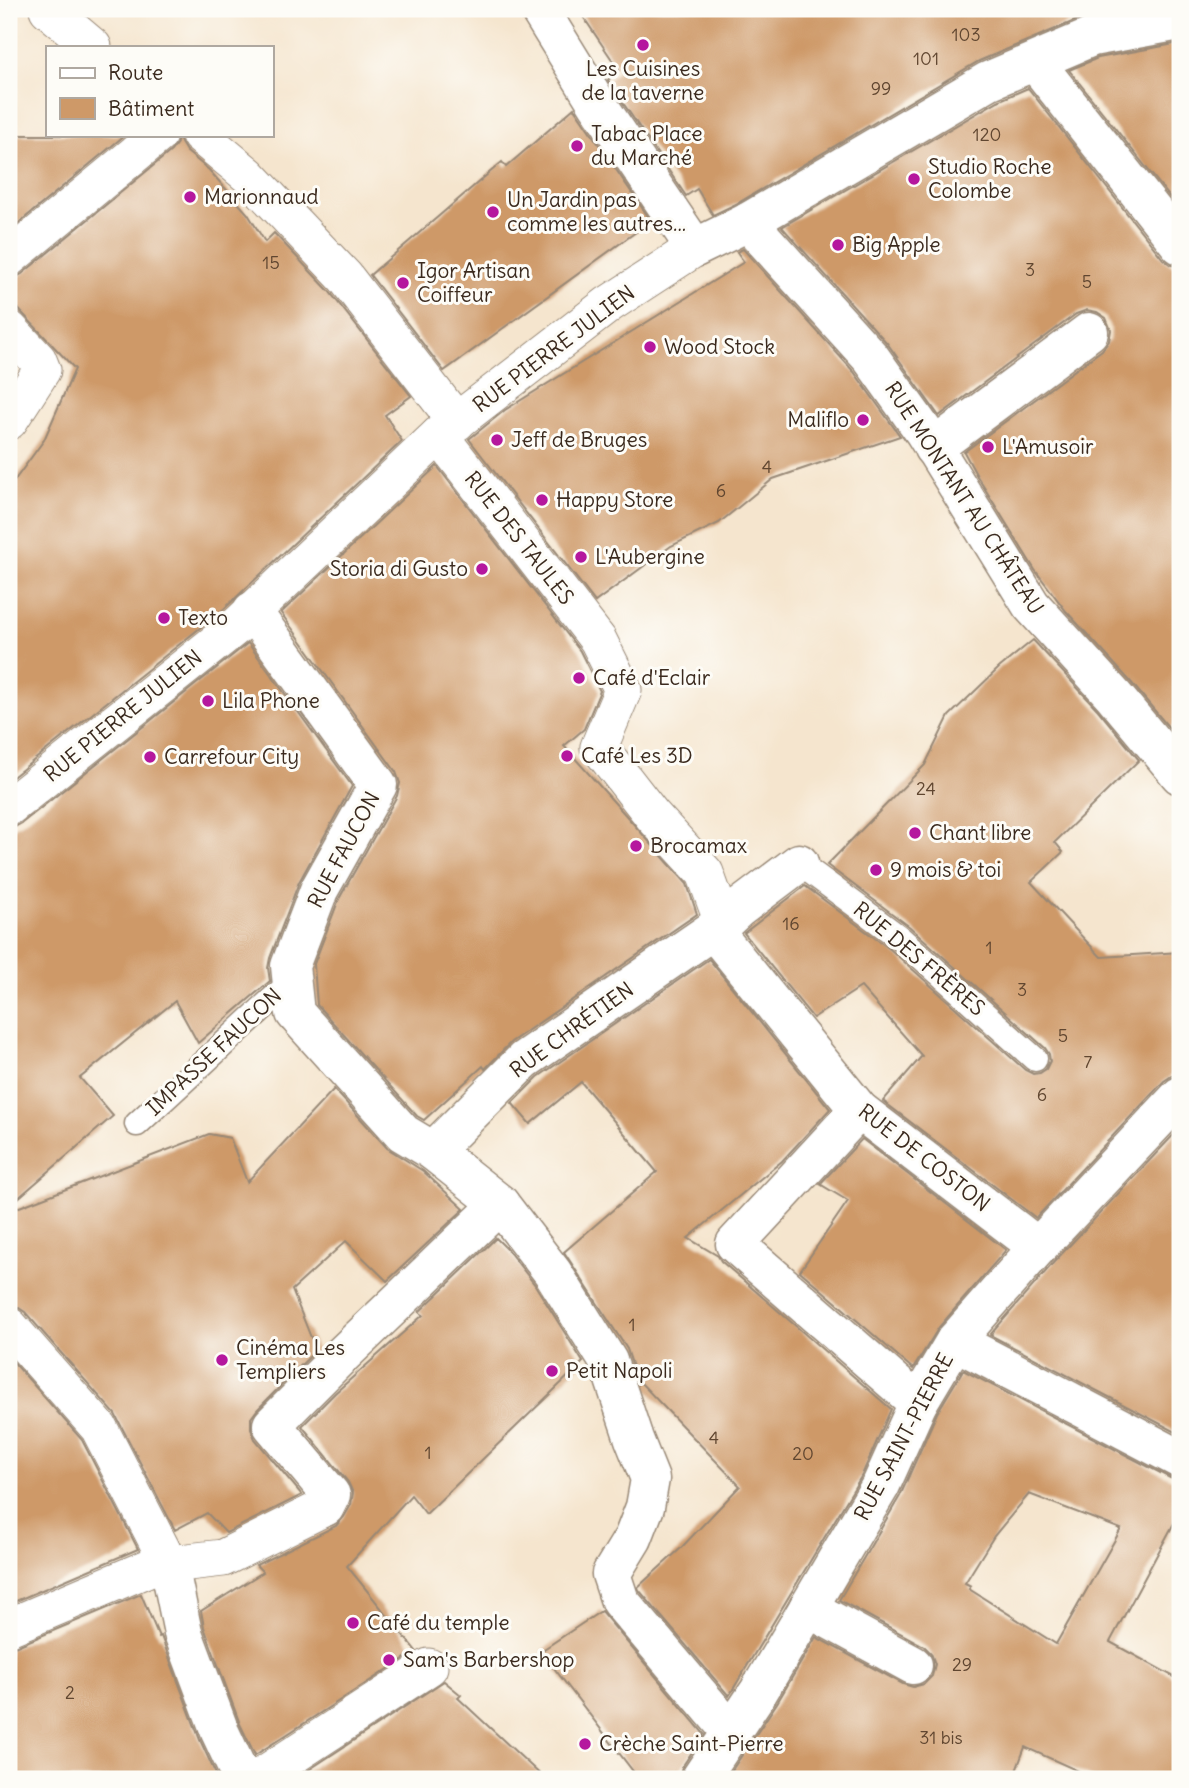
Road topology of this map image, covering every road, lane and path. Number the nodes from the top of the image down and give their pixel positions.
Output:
1 (48, 9) edge
2 (539, 9) edge
3 (1180, 21) edge
4 (92, 46) edge
5 (1035, 62) junction
6 (157, 136) edge
7 (201, 136) edge
8 (748, 222) junction
9 (1180, 245) edge
10 (695, 248) junction
11 (9, 258) edge
12 (9, 329) edge
13 (1089, 332) dead end
14 (9, 421) edge
15 (448, 429) junction
16 (933, 448) junction
17 (252, 611) junction
18 (1180, 775) edge
19 (9, 807) edge
20 (799, 863) joint
21 (718, 926) junction
22 (292, 981) junction
23 (1035, 1059) dead end
24 (1180, 1096) edge
25 (859, 1110) junction
26 (137, 1124) dead end
27 (433, 1151) junction
28 (500, 1204) junction
29 (1038, 1247) junction
30 (9, 1326) edge
31 (955, 1341) junction
32 (918, 1403) junction
33 (1180, 1459) edge
34 (325, 1507) joint
35 (169, 1564) junction
36 (808, 1608) junction
37 (9, 1627) edge
38 (913, 1665) dead end
39 (429, 1667) dead end
40 (732, 1732) junction
41 (243, 1779) edge
42 (257, 1779) edge
43 (700, 1779) edge

1 - 4 street
2 - 10 street
3 - 5 street, RUE PIERRE JULIEN
5 - 8 street, RUE PIERRE JULIEN
5 - 9 street
6 - 11 street
7 - 15 street, RUE DES TAULES
8 - 10 street, RUE PIERRE JULIEN
8 - 16 street, RUE MONTANT AU CHÂTEAU
10 - 15 street, RUE PIERRE JULIEN
12 - 14 street
13 - 16 street
15 - 17 street, RUE PIERRE JULIEN
15 - 21 street, RUE DES TAULES
16 - 18 street, RUE MONTANT AU CHÂTEAU
17 - 19 street, RUE PIERRE JULIEN
17 - 22 street, RUE FAUCON
20 - 21 street, RUE CHRÉTIEN
20 - 23 lane, RUE DES FRÈRES
21 - 25 street, RUE DE COSTON
21 - 27 street, RUE CHRÉTIEN
22 - 26 lane, IMPASSE FAUCON
22 - 27 street, RUE FAUCON
24 - 29 street, RUE SAINT-PIERRE
25 - 29 street, RUE DE COSTON
25 - 32 street
27 - 28 street, RUE FAUCON
28 - 34 street
28 - 40 street, RUE FAUCON
29 - 31 street, RUE SAINT-PIERRE
30 - 35 street
31 - 32 street, RUE SAINT-PIERRE
31 - 33 street
32 - 36 street, RUE SAINT-PIERRE
34 - 35 street
35 - 37 street
35 - 41 street
36 - 38 street
36 - 40 street, RUE SAINT-PIERRE
39 - 42 street
40 - 43 street, RUE SAINT-PIERRE

